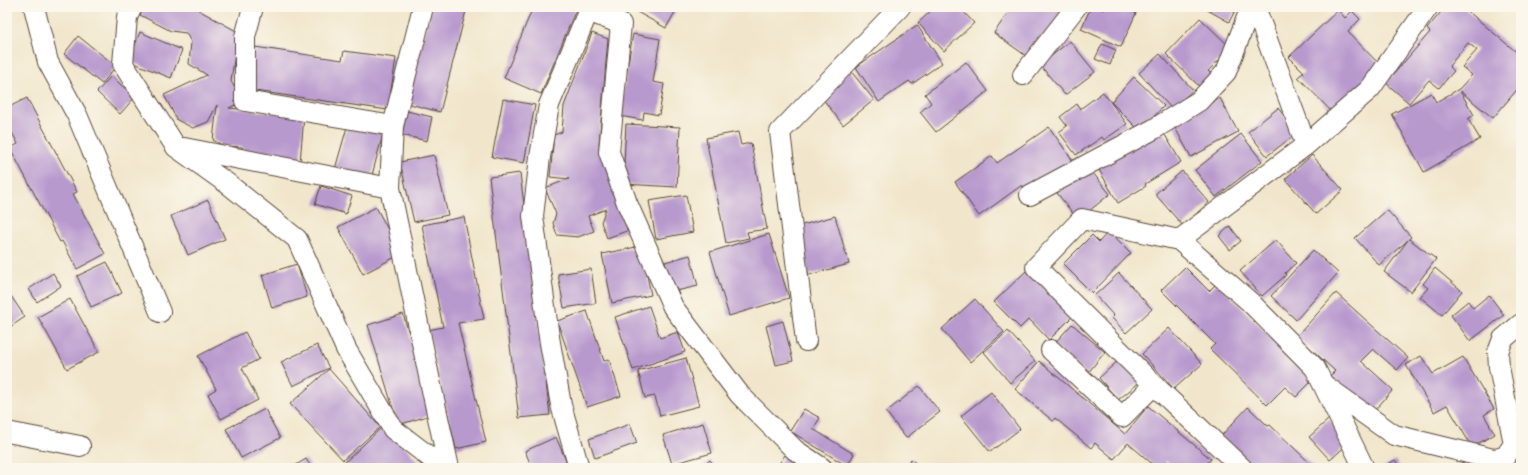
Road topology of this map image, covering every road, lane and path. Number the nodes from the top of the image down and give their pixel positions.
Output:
1 (34, 7) edge
2 (132, 7) edge
3 (254, 7) edge
4 (423, 7) edge
5 (900, 7) edge
6 (1076, 7) edge
7 (1251, 7) edge
8 (1255, 7) edge
9 (1428, 7) edge
10 (589, 9) edge
11 (1023, 75) dead end
12 (393, 126) junction
13 (1306, 145) junction
14 (176, 147) junction
15 (390, 188) junction
16 (1030, 195) dead end
17 (1179, 240) junction
18 (160, 312) dead end
19 (1521, 324) edge
20 (806, 341) dead end
21 (1050, 350) dead end
22 (1323, 384) junction
23 (1154, 385) junction
24 (7, 432) edge
25 (80, 446) dead end
26 (444, 468) edge
27 (449, 468) edge
28 (579, 468) edge
29 (822, 468) edge
30 (1242, 468) edge
31 (1364, 468) edge

1 - 18 street
2 - 14 street
3 - 12 street
4 - 12 street
5 - 20 street
6 - 11 street
7 - 16 street
8 - 13 street
9 - 13 street
10 - 28 street
10 - 29 street
12 - 15 street
13 - 17 street
14 - 15 street
14 - 26 street
15 - 27 street
17 - 22 street
17 - 23 street
19 - 22 street
21 - 23 street
22 - 31 street
23 - 30 street
24 - 25 street

